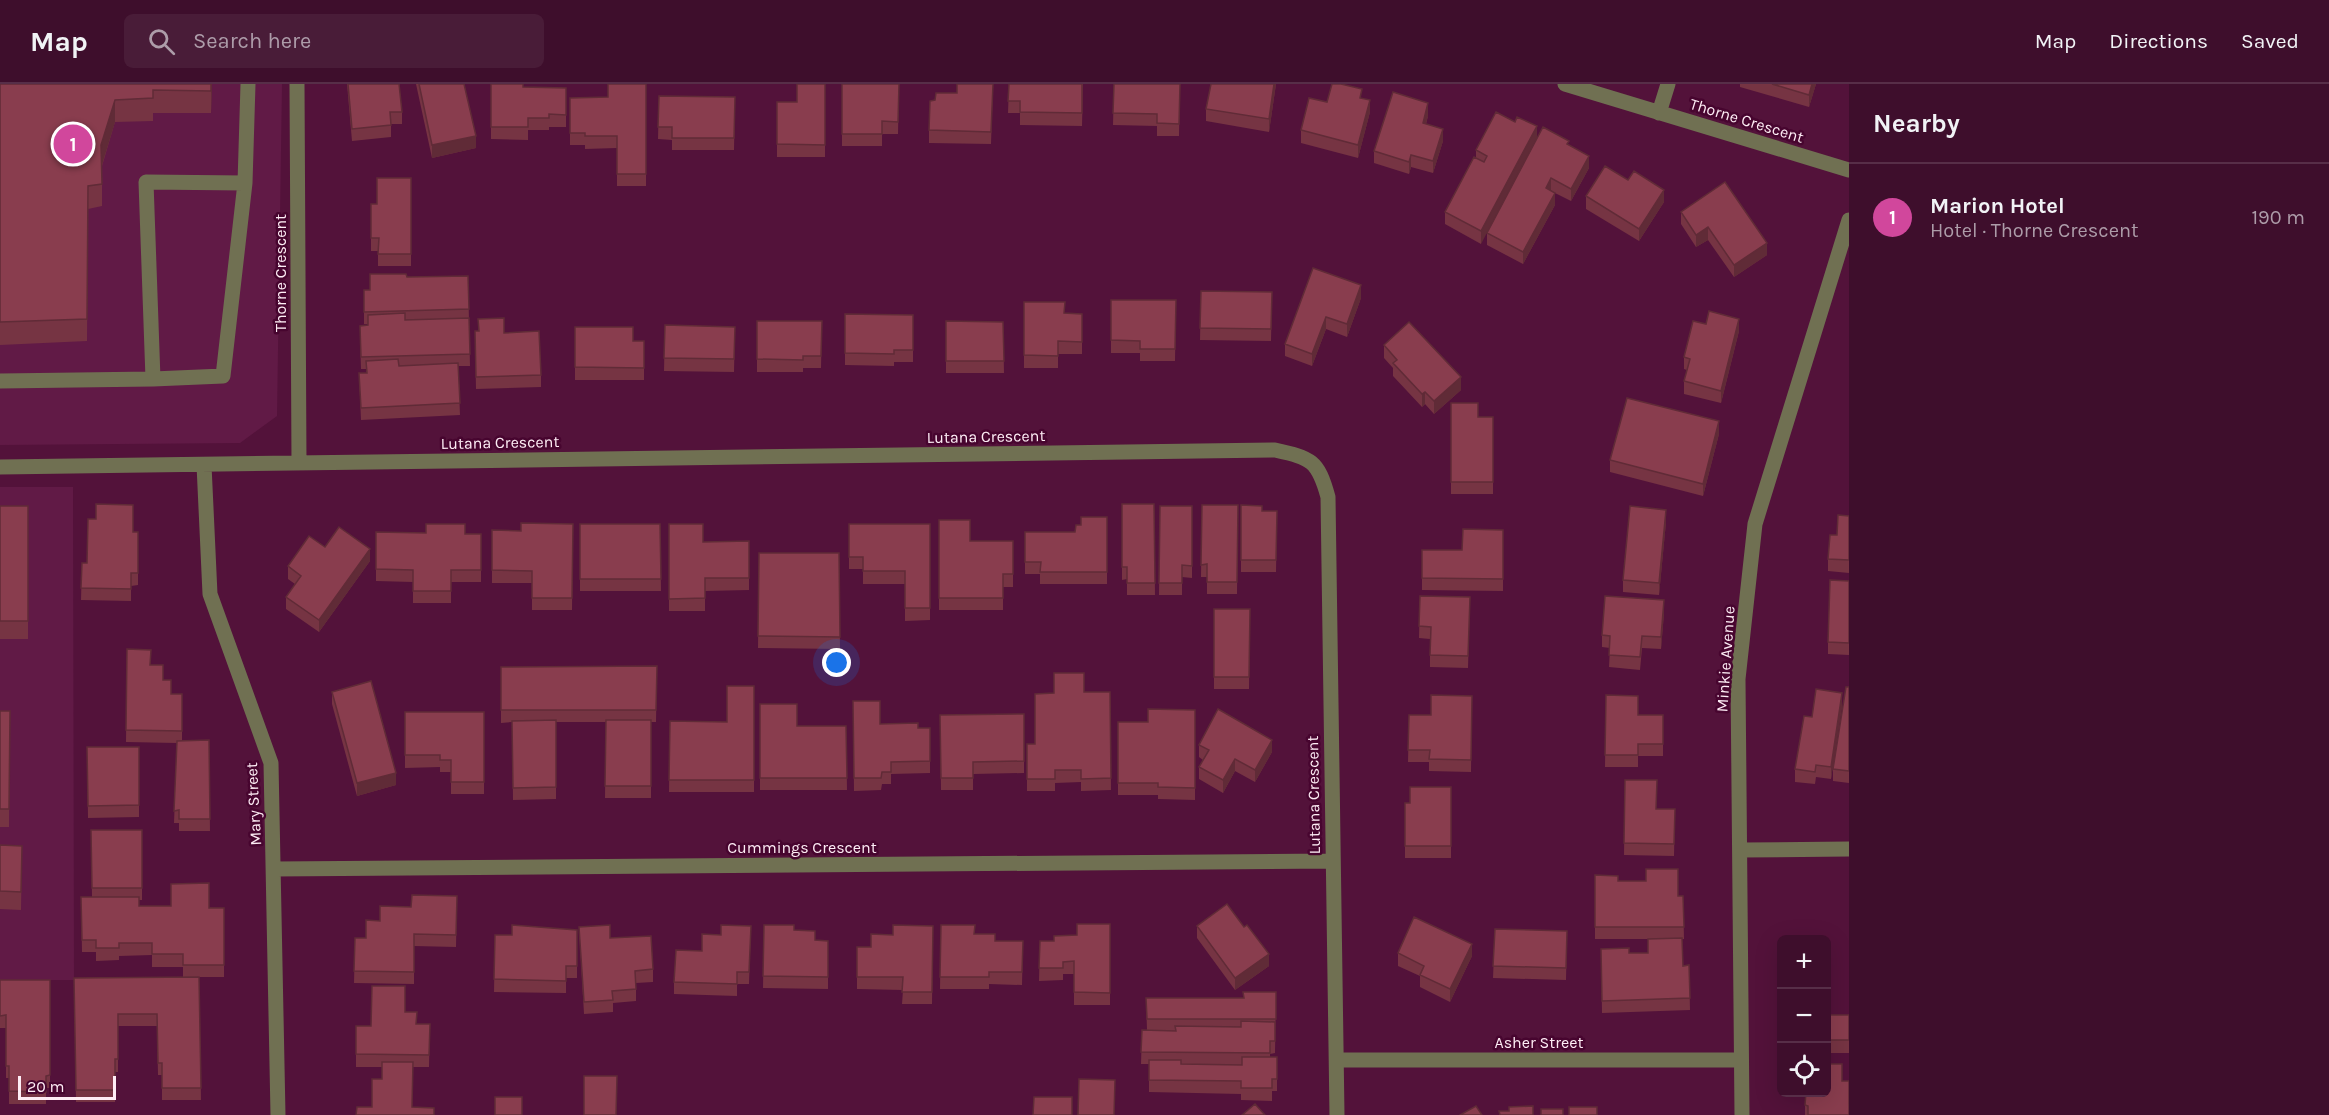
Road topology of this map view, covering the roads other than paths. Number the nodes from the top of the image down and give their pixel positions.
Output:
1 (248, 84) edge
2 (297, 84) edge
3 (1565, 84) edge
4 (1668, 84) edge
5 (1659, 113) junction
6 (1849, 170) edge
7 (245, 183) junction
8 (1849, 220) edge
9 (153, 379) junction
10 (0, 381) edge
11 (299, 462) junction
12 (204, 465) junction
13 (0, 467) edge
14 (1849, 849) edge
15 (1740, 850) junction
16 (1331, 861) junction
17 (274, 868) junction
18 (1337, 1060) junction
19 (1742, 1060) junction
20 (278, 1115) edge
21 (1337, 1115) edge
22 (1742, 1115) edge

1 - 7 street
2 - 11 street, Thorne Crescent
3 - 5 street, Thorne Crescent
4 - 5 street
5 - 6 street, Thorne Crescent
7 - 9 street
7 - 9 street
8 - 15 street, Minkie Avenue
9 - 10 street
11 - 12 street, Lutana Crescent
11 - 16 street, Lutana Crescent
12 - 13 street, Lutana Crescent
12 - 17 street, Mary Street
14 - 15 street
15 - 19 street, Minkie Avenue
16 - 17 street, Cummings Crescent
16 - 18 street, Lutana Crescent
17 - 20 street, Mary Street
18 - 19 street, Asher Street
18 - 21 street, Lutana Crescent
19 - 22 street, Minkie Avenue

